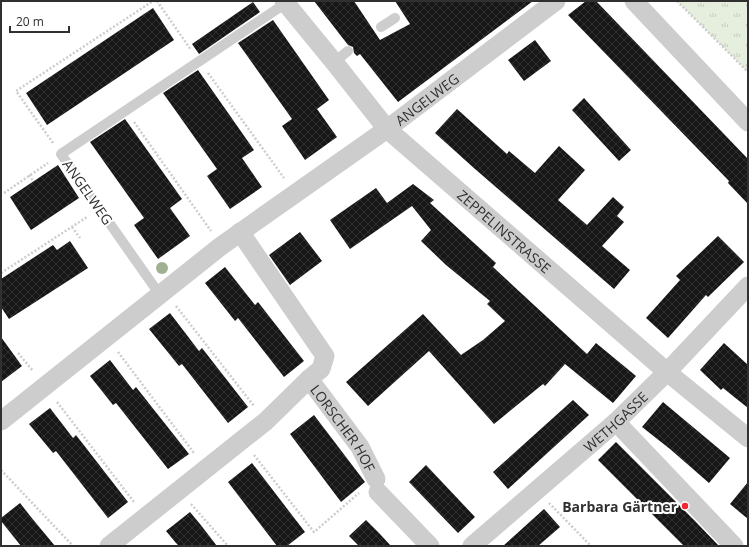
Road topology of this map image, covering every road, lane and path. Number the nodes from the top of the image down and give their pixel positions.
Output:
1 (152, 1) edge
2 (157, 1) edge
3 (556, 1) edge
4 (634, 1) edge
5 (677, 1) edge
6 (285, 2) edge
7 (395, 18) dead end
8 (381, 27) dead end
9 (199, 61) junction
10 (748, 72) edge
11 (126, 110) junction
12 (748, 122) edge
13 (387, 128) junction
14 (61, 154) junction
15 (29, 175) junction
16 (33, 181) dead end
17 (4, 193) dead end
18 (295, 193) junction
19 (99, 209) junction
20 (72, 227) junction
21 (240, 232) junction
22 (80, 238) dead end
23 (221, 246) junction
24 (1, 274) edge
25 (748, 286) edge
26 (162, 293) junction
27 (106, 337) junction
28 (18, 353) dead end
29 (667, 372) junction
30 (309, 379) junction
31 (45, 386) junction
32 (1, 421) edge
33 (266, 421) junction
34 (616, 422) junction
35 (748, 438) edge
36 (243, 441) junction
37 (206, 469) junction
38 (1, 470) edge
39 (377, 485) junction
40 (179, 490) junction
41 (537, 490) junction
42 (146, 517) junction
43 (73, 546) edge
44 (109, 546) edge
45 (228, 546) edge
46 (430, 546) edge
47 (472, 546) edge
48 (591, 546) edge
49 (734, 546) edge

1 - 14 path
2 - 9 path
3 - 13 street, ANGELWEG
4 - 12 street
5 - 10 path
6 - 9 lane, ANGELWEG
6 - 13 street, ZEPPELINSTRASSE
7 - 8 lane
9 - 11 lane, ANGELWEG
9 - 18 path
11 - 14 lane, ANGELWEG
11 - 23 path
13 - 18 street, ANGELWEG
13 - 29 street, ZEPPELINSTRASSE
14 - 15 path
14 - 19 lane, ANGELWEG
15 - 16 path
15 - 17 path
18 - 21 street, ANGELWEG
19 - 20 path
19 - 26 lane, ANGELWEG
20 - 22 path
20 - 24 path
21 - 23 street, ANGELWEG
21 - 30 street
23 - 26 street, ANGELWEG
25 - 29 street, WETHGASSE
26 - 27 street, ANGELWEG
26 - 33 path
27 - 31 street, ANGELWEG
27 - 37 path
28 - 31 path
29 - 34 street, WETHGASSE
29 - 35 street, ZEPPELINSTRASSE
30 - 33 street
30 - 39 street, LORSCHER HOF
31 - 32 street, ANGELWEG
31 - 42 path
33 - 36 street
34 - 41 street, WETHGASSE
34 - 49 street
36 - 37 street
36 - 39 path
37 - 40 street
38 - 43 path
39 - 46 street, LORSCHER HOF
40 - 42 street
40 - 45 path
41 - 47 street, WETHGASSE
41 - 48 path
42 - 44 street

